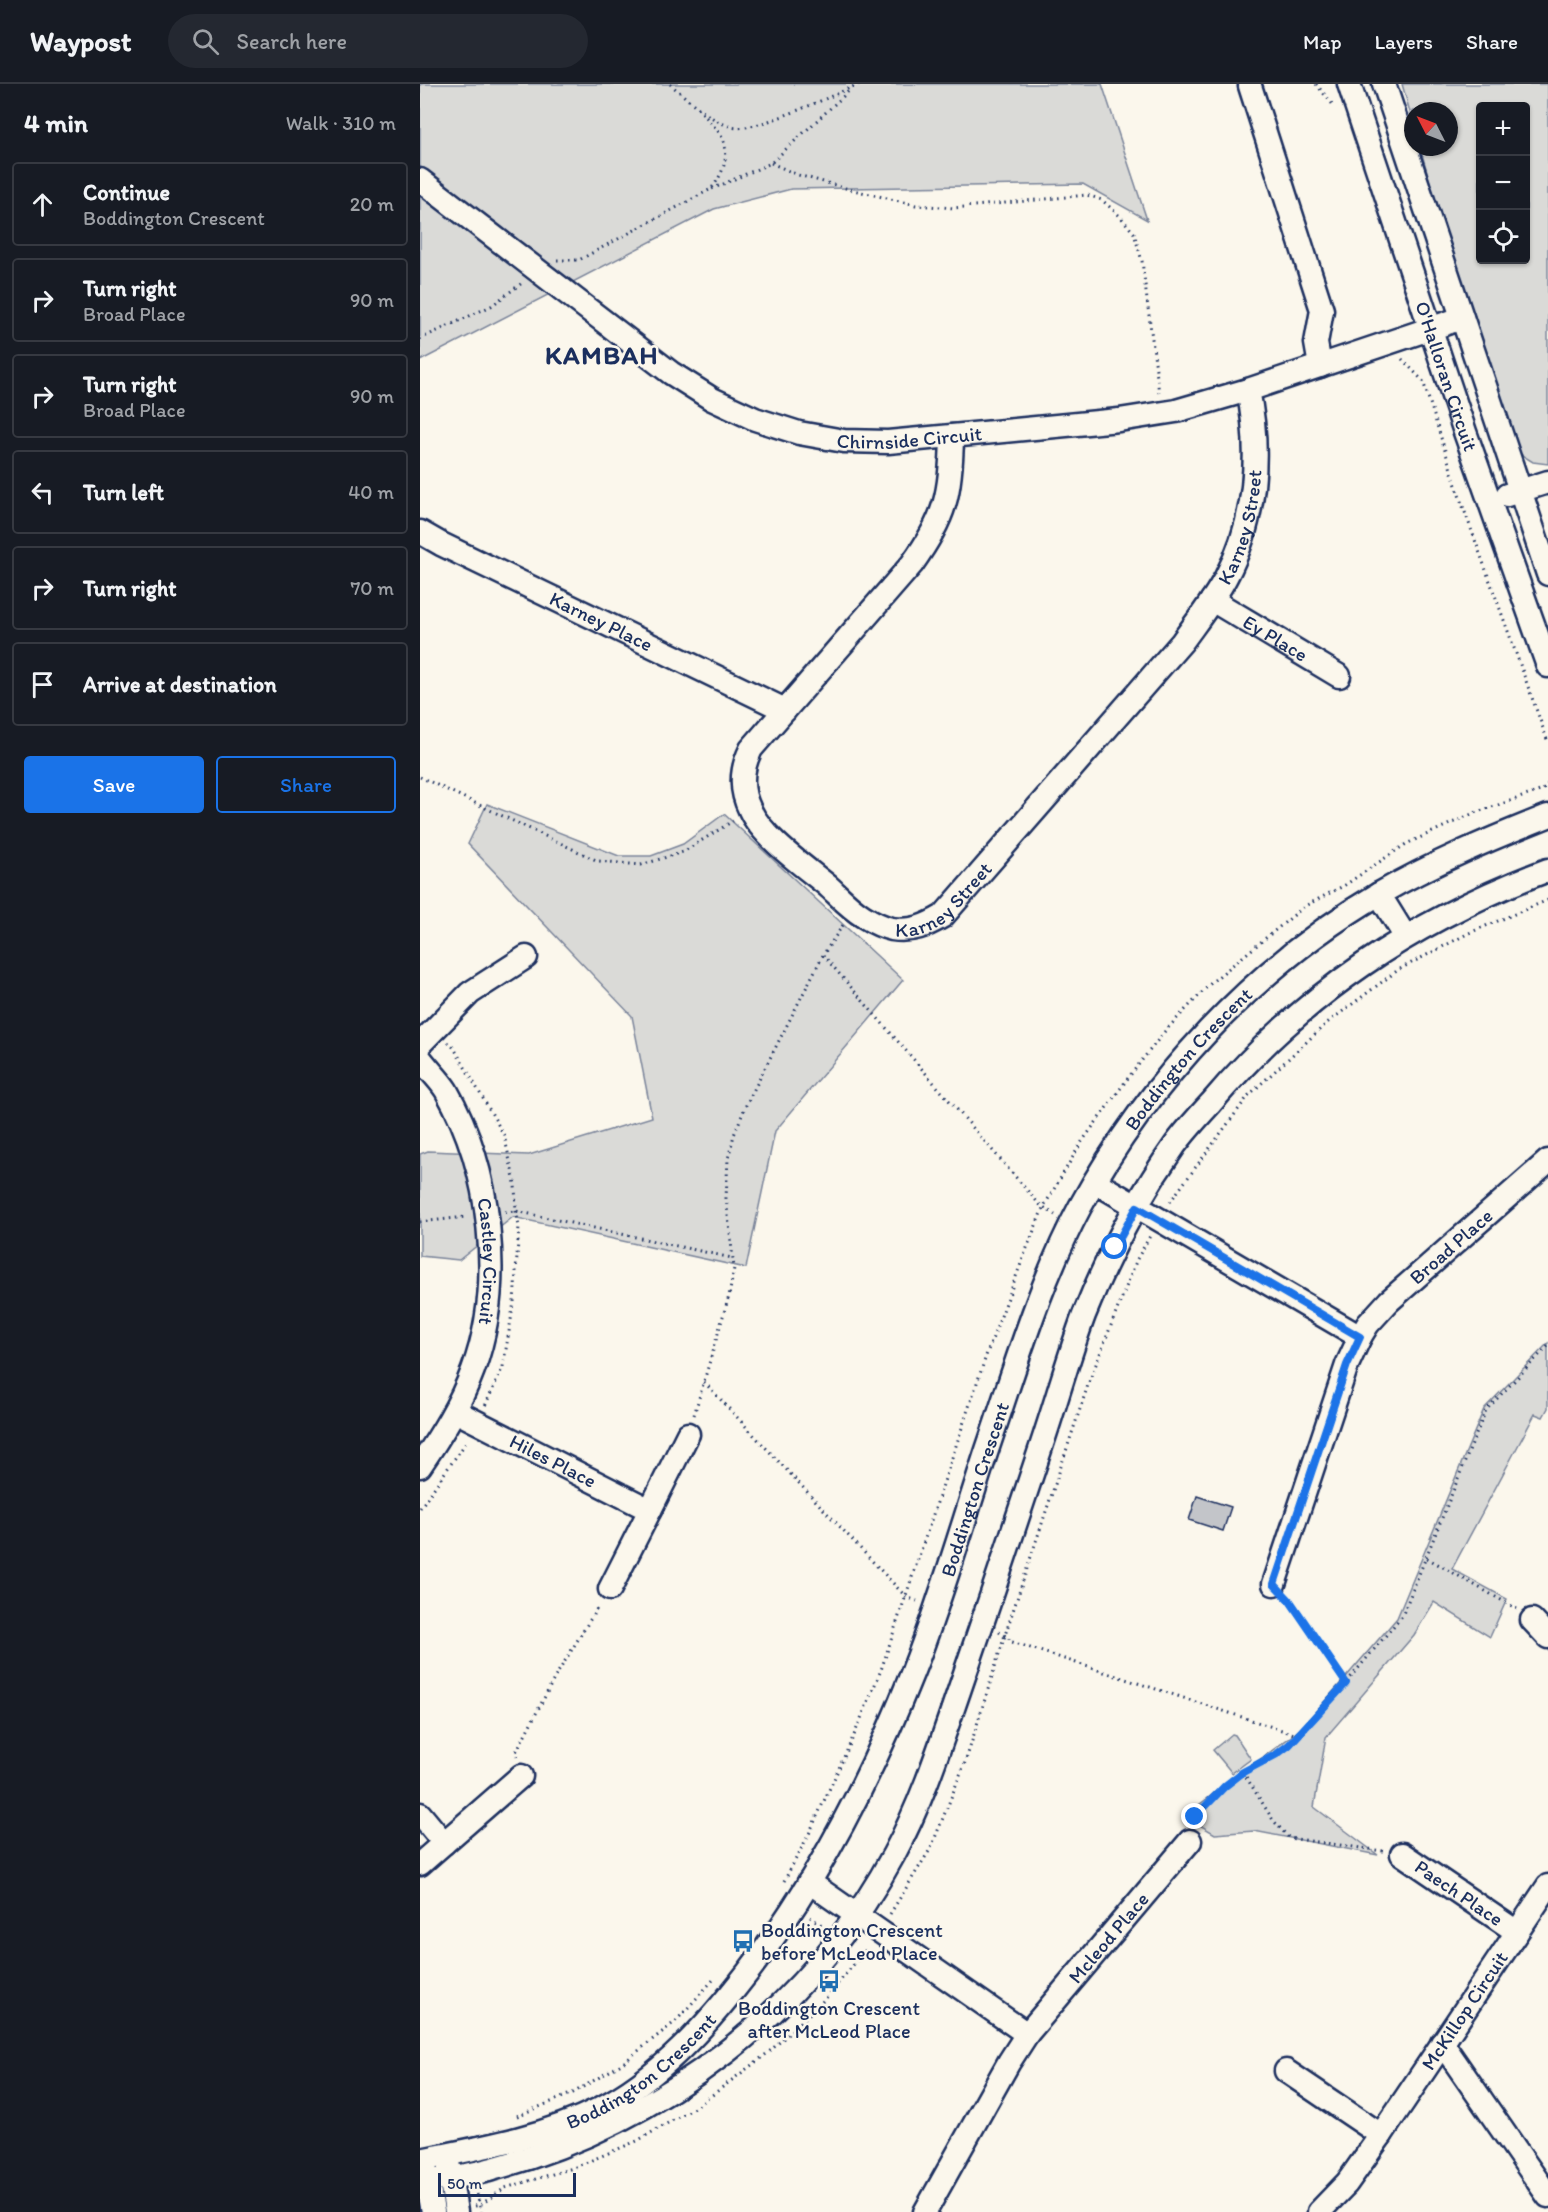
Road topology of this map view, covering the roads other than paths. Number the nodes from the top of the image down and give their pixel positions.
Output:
1 (1349, 84) edge
2 (1384, 84) edge
3 (1250, 86) dead end
4 (420, 180) edge
5 (1462, 318) junction
6 (1430, 329) junction
7 (1320, 366) junction
8 (1248, 390) junction
9 (952, 436) junction
10 (1548, 482) edge
11 (1520, 491) junction
12 (1489, 501) junction
13 (420, 532) edge
14 (1548, 574) edge
15 (1212, 600) junction
16 (1548, 666) edge
17 (1338, 676) dead end
18 (785, 710) junction
19 (1548, 807) edge
20 (1548, 816) edge
21 (1508, 832) junction
22 (1548, 870) edge
23 (1379, 894) junction
24 (1405, 936) junction
25 (526, 957) dead end
26 (427, 1037) edge
27 (420, 1058) edge
28 (1548, 1161) edge
29 (1095, 1182) junction
30 (1137, 1207) junction
31 (1360, 1337) junction
32 (455, 1411) junction
33 (688, 1434) road end
34 (420, 1466) edge
35 (650, 1510) junction
36 (1274, 1584) road end
37 (610, 1589) road end
38 (1532, 1620) road end
39 (1548, 1636) edge
40 (521, 1776) road end
41 (420, 1814) edge
42 (1190, 1841) road end
43 (444, 1843) junction
44 (1401, 1854) road end
45 (420, 1864) edge
46 (809, 1882) junction
47 (1548, 1886) edge
48 (857, 1915) junction
49 (1517, 1932) junction
50 (1027, 2034) junction
51 (1442, 2043) junction
52 (1286, 2072) dead end
53 (1381, 2135) junction
54 (447, 2155) junction
55 (422, 2159) edge
56 (451, 2177) junction
57 (424, 2182) edge
58 (1548, 2196) edge
59 (433, 2212) edge
60 (456, 2212) edge
61 (925, 2212) edge
62 (1319, 2212) edge

1 - 6 street, O'Halloran Circuit
2 - 5 street, O'Halloran Circuit
3 - 7 street
4 - 9 street, Chirnside Circuit
5 - 6 street, Chirnside Circuit
5 - 11 street, O'Halloran Circuit
6 - 7 street, Chirnside Circuit
6 - 12 street, O'Halloran Circuit
7 - 8 street, Chirnside Circuit
8 - 9 street, Chirnside Circuit
8 - 15 street, Karney Street
9 - 18 street, Karney Street
10 - 11 street
11 - 12 street
11 - 14 street, O'Halloran Circuit
12 - 16 street, O'Halloran Circuit
13 - 18 street, Karney Place
15 - 17 street, Ey Place
15 - 18 street, Karney Street
19 - 21 street
20 - 21 street, Boddington Crescent
21 - 23 street, Boddington Crescent
22 - 24 street, Boddington Crescent
23 - 24 street
23 - 29 street, Boddington Crescent
24 - 30 street, Boddington Crescent
25 - 26 street
27 - 32 street, Castley Circuit
28 - 31 street, Broad Place
29 - 30 street
29 - 46 street, Boddington Crescent
30 - 31 street
30 - 48 street, Boddington Crescent
31 - 36 street, Broad Place
32 - 34 street, Castley Circuit
32 - 35 street, Hiles Place
33 - 35 street
35 - 37 street
38 - 39 street
40 - 43 street
41 - 43 street
42 - 50 street, Mcleod Place
43 - 45 street
44 - 49 street, Paech Place
46 - 48 street
46 - 54 street, Boddington Crescent
47 - 49 street, McKillop Circuit
48 - 50 street
48 - 56 street, Boddington Crescent
49 - 51 street, McKillop Circuit
50 - 61 street, Mcleod Place
51 - 53 street, McKillop Circuit
51 - 58 street
52 - 53 street
53 - 62 street, McKillop Circuit
54 - 55 street, Boddington Crescent
54 - 56 street
55 - 57 street
56 - 57 street, Boddington Crescent
56 - 60 street
57 - 59 street

